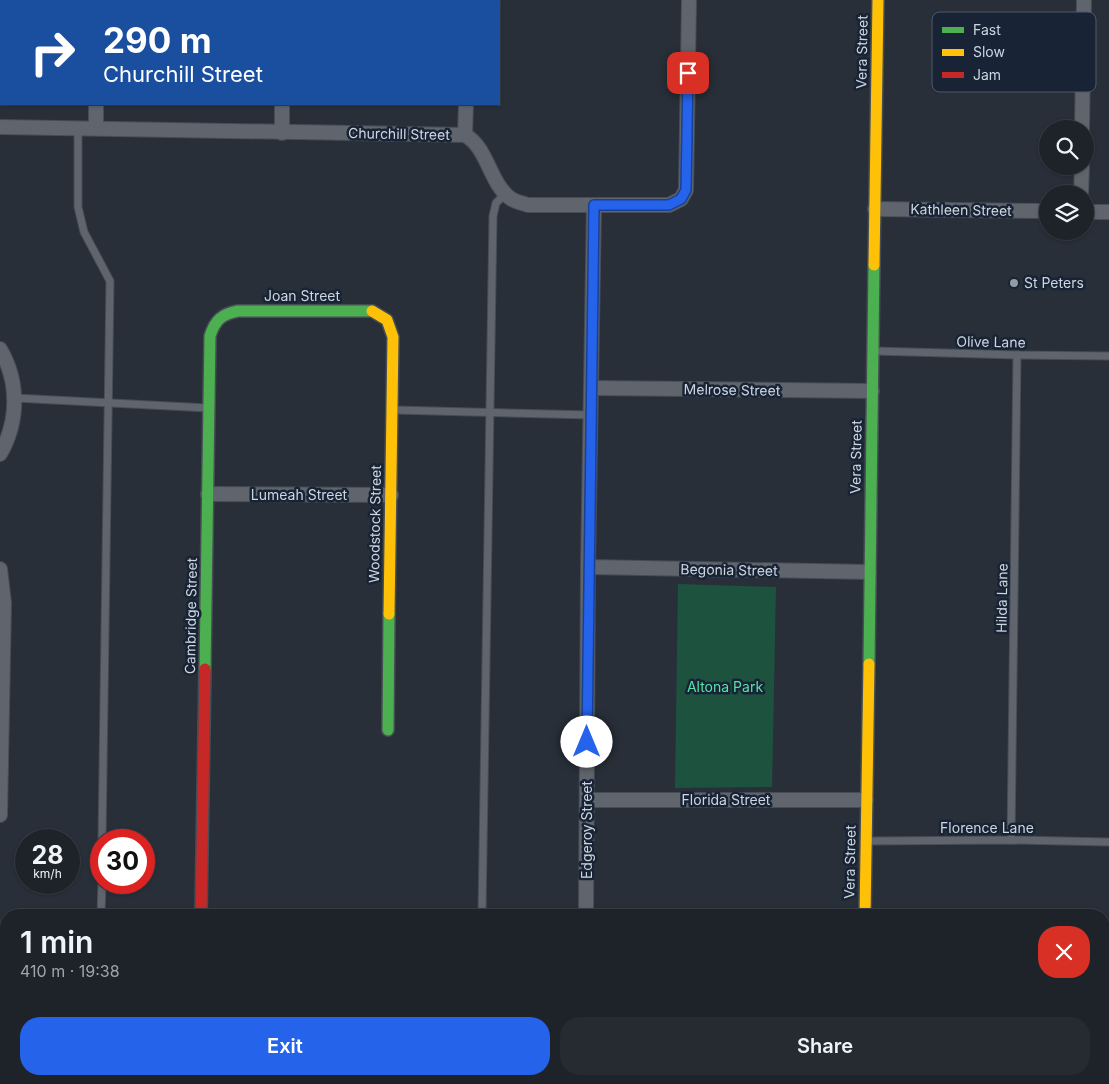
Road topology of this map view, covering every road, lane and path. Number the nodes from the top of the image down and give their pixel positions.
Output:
1 (688, 0) edge
2 (878, 0) edge
3 (1083, 92) edge
4 (96, 105) edge
5 (282, 105) edge
6 (466, 105) edge
7 (1082, 120) edge
8 (0, 127) edge
9 (78, 128) junction
10 (96, 128) junction
11 (282, 133) junction
12 (465, 135) junction
13 (506, 194) junction
14 (594, 205) junction
15 (875, 209) junction
16 (1039, 211) edge
17 (1094, 212) edge
18 (1109, 212) edge
19 (216, 320) joint
20 (388, 320) joint
21 (0, 348) edge
22 (873, 351) junction
23 (1017, 356) junction
24 (1109, 356) edge
25 (592, 388) junction
26 (872, 392) junction
27 (15, 398) junction
28 (108, 403) junction
29 (209, 408) junction
30 (392, 410) junction
31 (490, 412) junction
32 (591, 415) junction
33 (0, 454) edge
34 (208, 494) junction
35 (391, 495) junction
36 (588, 567) junction
37 (0, 569) edge
38 (869, 572) junction
39 (2, 594) edge
40 (388, 730) dead end
41 (587, 800) junction
42 (866, 800) junction
43 (0, 815) edge
44 (102, 829) edge
45 (1011, 840) junction
46 (865, 841) junction
47 (1109, 842) edge
48 (102, 894) edge
49 (101, 909) edge
50 (201, 909) edge
51 (482, 909) edge
52 (586, 909) edge
53 (865, 909) edge

1 - 14 street, Churchill Street
2 - 15 main road, Vera Street
3 - 7 street
4 - 10 street
5 - 11 street
6 - 12 street
8 - 9 street, Churchill Street
9 - 10 street, Churchill Street
9 - 28 lane
10 - 11 street, Churchill Street
11 - 12 street, Churchill Street
12 - 13 street, Churchill Street
13 - 14 street, Churchill Street
13 - 31 lane
14 - 25 street, Edgeroy Street
15 - 16 street, Kathleen Street
15 - 22 main road, Vera Street
17 - 18 street
19 - 20 main road, Joan Street
19 - 29 main road, Cambridge Street
20 - 30 main road, Woodstock Street
21 - 27 street
22 - 23 lane, Olive Lane
22 - 26 main road, Vera Street
23 - 24 lane, Olive Lane
23 - 45 lane, Hilda Lane
25 - 26 street, Melrose Street
25 - 32 street, Edgeroy Street
26 - 38 main road, Vera Street
27 - 28 lane
27 - 33 street
28 - 29 lane
28 - 44 lane
29 - 34 main road, Cambridge Street
30 - 31 lane
30 - 35 main road, Woodstock Street
31 - 32 lane
31 - 51 lane
32 - 36 street, Edgeroy Street
34 - 35 street, Lumeah Street
34 - 50 main road, Cambridge Street
35 - 40 main road, Woodstock Street
36 - 38 street, Begonia Street
36 - 41 street, Edgeroy Street
37 - 39 street
38 - 42 main road, Vera Street
39 - 43 street
41 - 42 street, Florida Street
41 - 52 street, Edgeroy Street
42 - 46 main road, Vera Street
45 - 46 lane, Florence Lane
45 - 47 lane, Florence Lane
46 - 53 main road, Vera Street
48 - 49 lane

